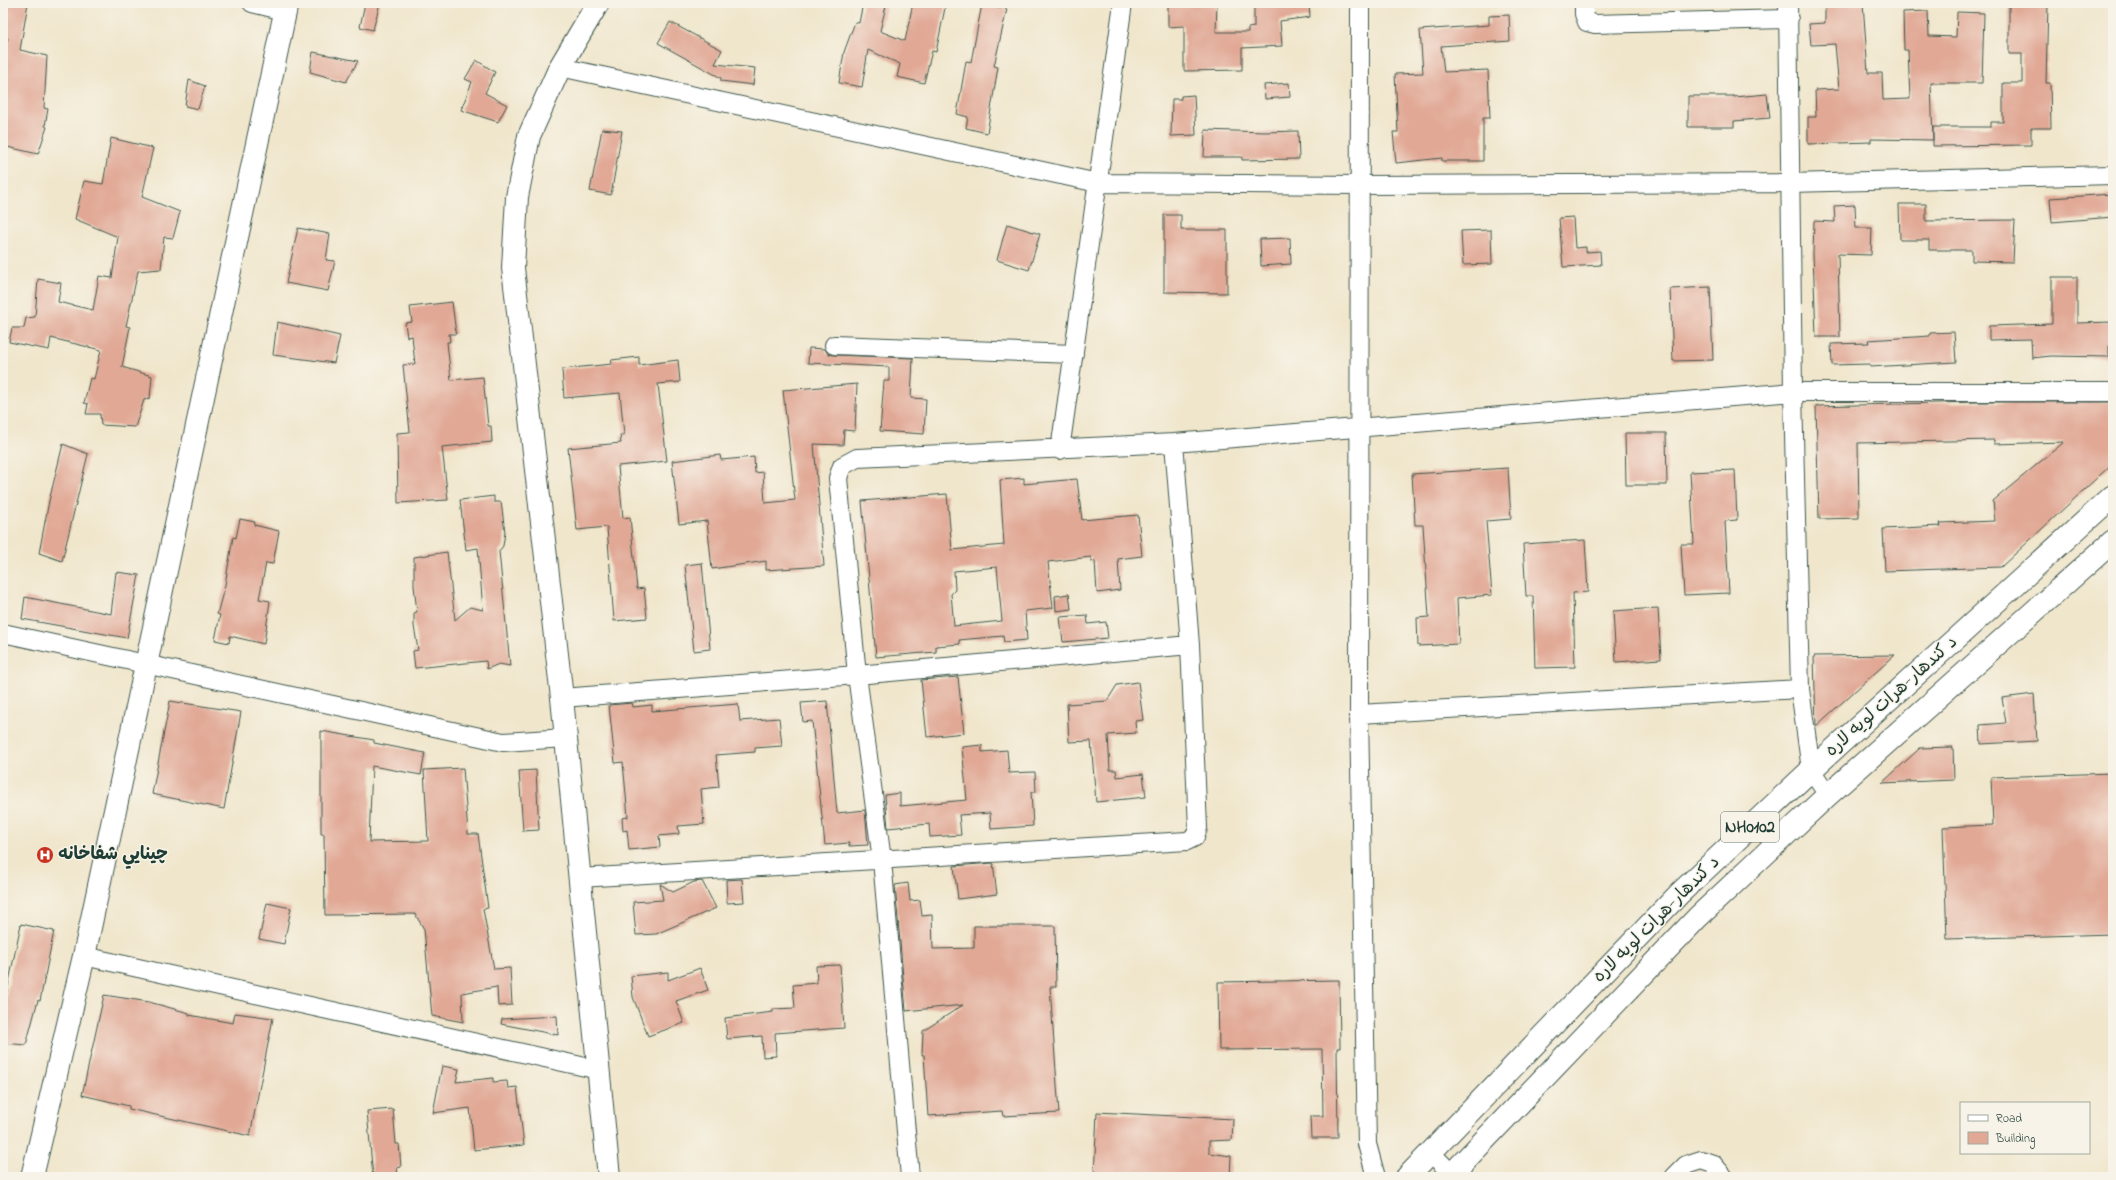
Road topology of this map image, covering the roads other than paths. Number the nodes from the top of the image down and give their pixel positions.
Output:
1 (252, 3) edge
2 (598, 3) edge
3 (1123, 3) edge
4 (1360, 3) edge
5 (1584, 3) edge
6 (286, 7) edge
7 (1789, 11) edge
8 (560, 67) junction
9 (2113, 176) edge
10 (1098, 183) junction
11 (1789, 183) junction
12 (1359, 185) junction
13 (834, 345) dead end
14 (1074, 354) junction
15 (1793, 392) junction
16 (2113, 392) edge
17 (1359, 428) junction
18 (1174, 443) junction
19 (1060, 450) junction
20 (2113, 496) edge
21 (2113, 542) edge
22 (3, 633) edge
23 (1190, 645) junction
24 (147, 664) junction
25 (857, 674) junction
26 (1800, 689) junction
27 (562, 698) junction
28 (1359, 714) junction
29 (566, 738) junction
30 (1811, 770) junction
31 (1828, 795) junction
32 (882, 860) junction
33 (580, 878) junction
34 (84, 956) junction
35 (599, 1070) junction
36 (1431, 1152) junction
37 (1452, 1176) edge
38 (32, 1177) edge
39 (609, 1177) edge
40 (910, 1177) edge
41 (1376, 1177) edge
42 (1407, 1177) edge
43 (1674, 1177) edge
44 (1724, 1177) edge

1 - 6 street
2 - 8 main road
3 - 10 street
4 - 12 street
5 - 7 street
6 - 24 main road
7 - 11 street
8 - 10 street
8 - 27 main road
9 - 11 street
10 - 12 street
10 - 14 street
11 - 12 street
11 - 15 street
12 - 17 street
13 - 14 street
14 - 19 street
15 - 16 street
15 - 17 street
15 - 26 street
17 - 18 street
17 - 28 street
18 - 19 street
18 - 23 street
19 - 25 street
20 - 30 main road, د کندهار-هرات لويه لاره / NH0102
21 - 31 main road, د کندهار-هرات لويه لاره / NH0102
22 - 24 street
23 - 25 street
23 - 32 street
24 - 29 street
24 - 34 main road
25 - 27 street
25 - 32 street
26 - 28 street
26 - 30 street
27 - 29 main road
28 - 41 street
29 - 33 main road
30 - 31 street
30 - 36 main road, د کندهار-هرات لويه لاره / NH0102
31 - 37 main road, د کندهار-هرات لويه لاره / NH0102
32 - 33 street
32 - 40 street
33 - 35 main road
34 - 35 street
34 - 38 main road
35 - 39 main road
36 - 37 street
36 - 42 main road, د کندهار-هرات لويه لاره / NH0102
43 - 44 street

